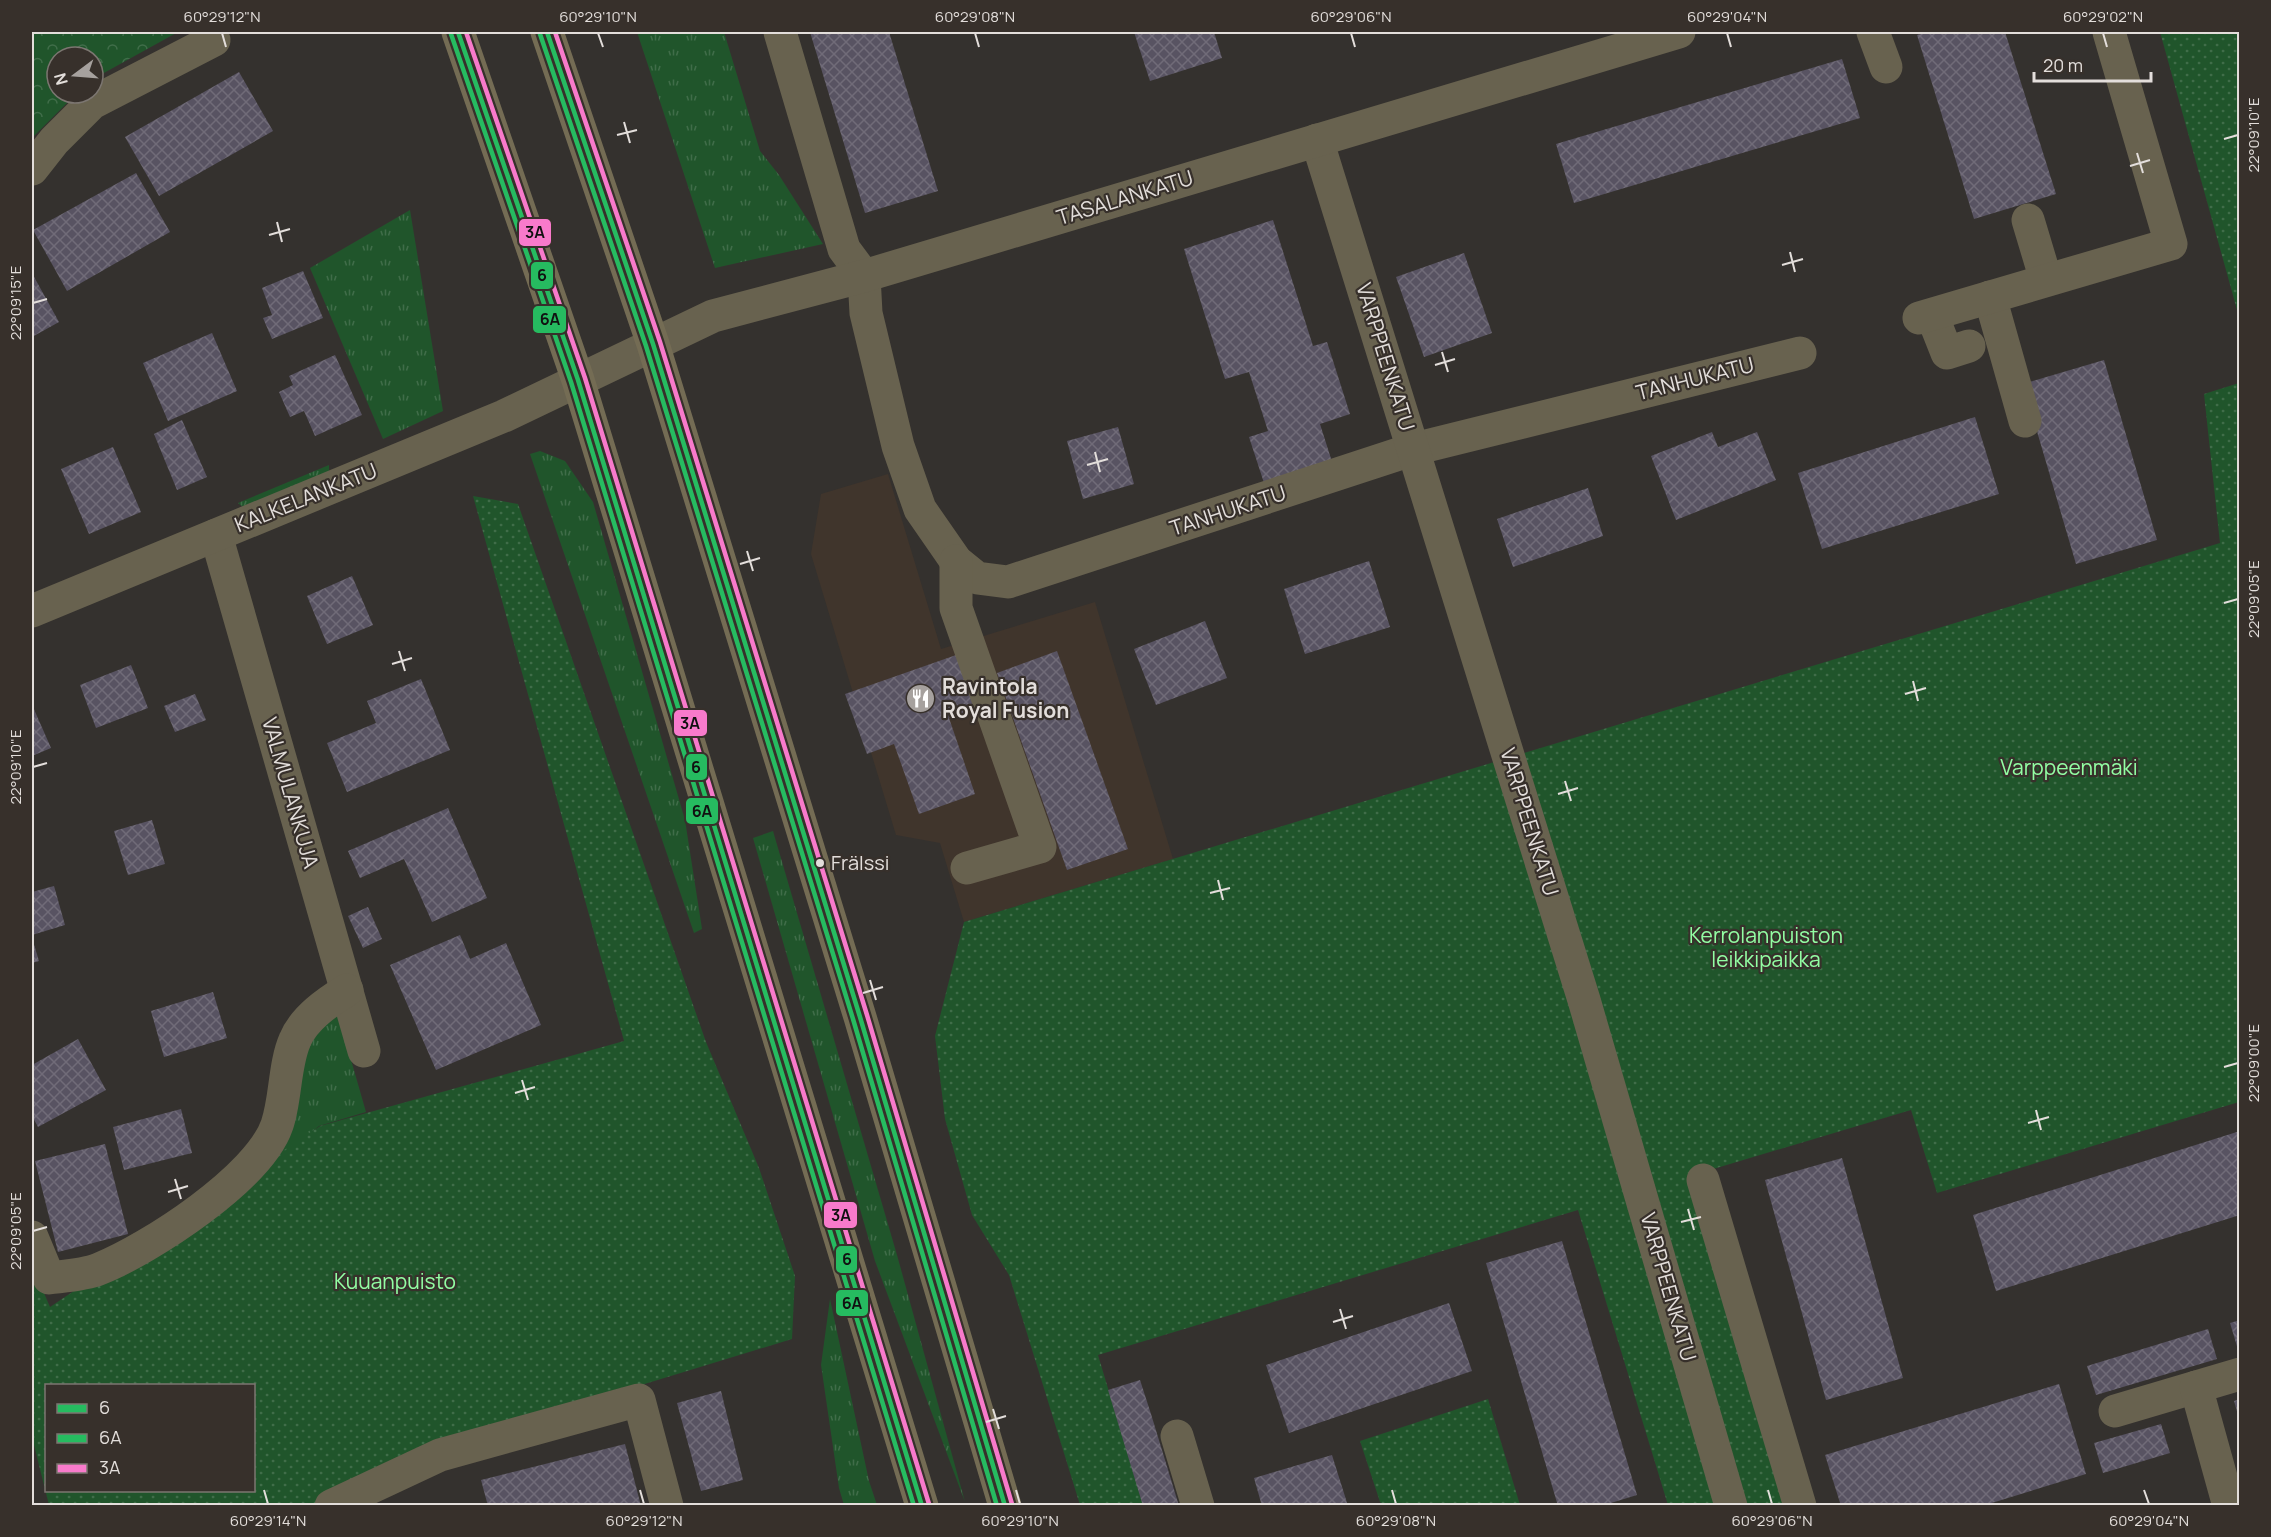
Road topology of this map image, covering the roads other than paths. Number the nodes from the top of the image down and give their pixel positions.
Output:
1 (458, 32) edge
2 (547, 32) edge
3 (780, 32) edge
4 (1680, 32) edge
5 (1873, 32) edge
6 (2109, 32) edge
7 (214, 40) dead end
8 (1886, 67) dead end
9 (1317, 140) junction
10 (32, 169) edge
11 (2028, 220) dead end
12 (864, 276) junction
13 (2046, 280) junction
14 (1990, 297) junction
15 (653, 344) junction
16 (1968, 346) dead end
17 (1800, 353) dead end
18 (578, 380) junction
19 (2025, 421) dead end
20 (1414, 449) junction
21 (216, 535) junction
22 (956, 561) junction
23 (32, 611) edge
24 (967, 868) dead end
25 (347, 990) junction
26 (364, 1051) dead end
27 (1703, 1180) dead end
28 (32, 1237) edge
29 (2240, 1374) edge
30 (2196, 1387) junction
31 (2115, 1411) dead end
32 (1178, 1436) dead end
33 (331, 1506) edge
34 (667, 1506) edge
35 (922, 1506) edge
36 (1005, 1506) edge
37 (1198, 1506) edge
38 (1731, 1506) edge
39 (1800, 1506) edge
40 (2229, 1506) edge

1 - 18 main road
2 - 15 main road
3 - 12 street
4 - 9 street, TASALANKATU
5 - 8 street
6 - 13 street
7 - 10 street
9 - 12 street, TASALANKATU
9 - 20 street, VARPPEENKATU
11 - 13 street
12 - 15 street, TASALANKATU
12 - 22 street, TANHUKATU
13 - 14 street
14 - 16 street
14 - 19 street
15 - 18 street, TASALANKATU
15 - 36 main road
17 - 20 street, TANHUKATU
18 - 21 street, KALKELANKATU
18 - 35 main road
20 - 22 street, TANHUKATU
20 - 38 street, VARPPEENKATU
21 - 23 street, KALKELANKATU
21 - 25 street, VALMULANKUJA
22 - 24 street
25 - 26 street, VALMULANKUJA
25 - 28 street
27 - 39 street
29 - 30 street
30 - 31 street
30 - 40 street
32 - 37 street
33 - 34 street

